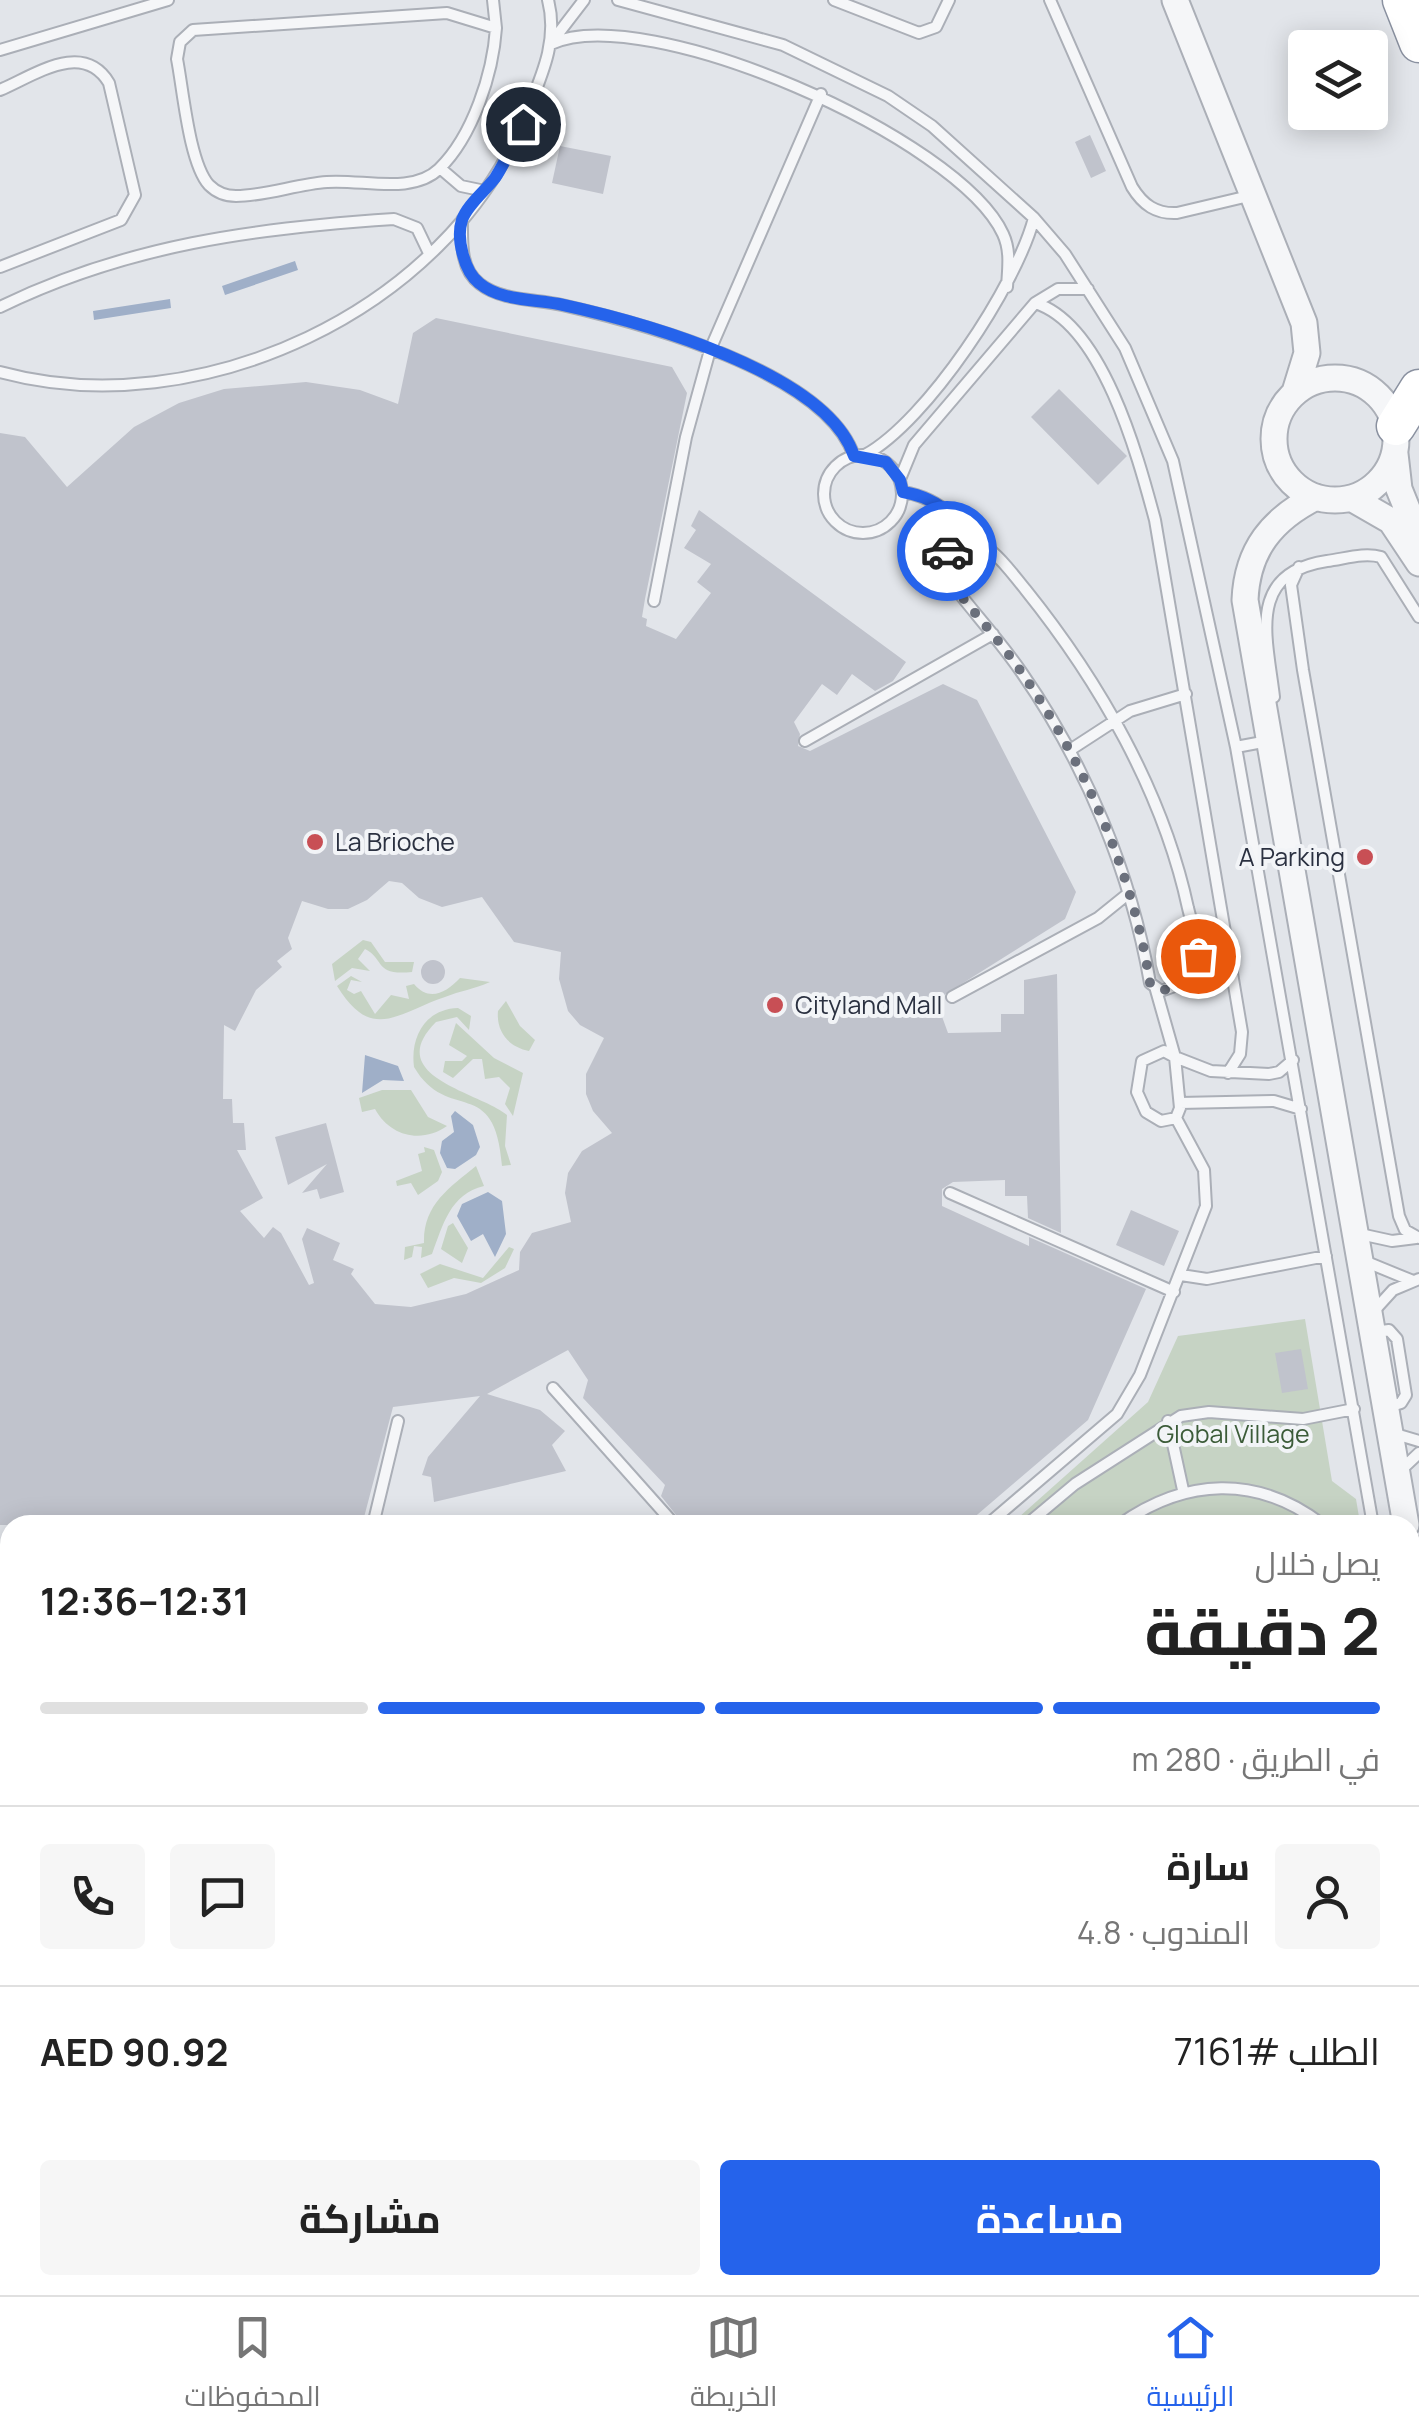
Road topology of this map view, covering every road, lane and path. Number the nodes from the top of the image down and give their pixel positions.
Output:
1 (164, 0) edge
2 (492, 0) edge
3 (548, 0) edge
4 (584, 0) edge
5 (618, 0) edge
6 (834, 0) edge
7 (950, 0) edge
8 (1050, 0) edge
9 (1175, 0) edge
10 (1402, 0) edge
11 (496, 28) junction
12 (1419, 43) edge
13 (551, 44) junction
14 (0, 50) edge
15 (0, 90) edge
16 (821, 94) junction
17 (440, 168) junction
18 (485, 191) junction
19 (1254, 195) junction
20 (1034, 218) junction
21 (462, 220) junction
22 (428, 251) junction
23 (0, 266) edge
24 (1007, 287) junction
25 (1088, 289) junction
26 (1035, 303) junction
27 (0, 307) edge
28 (710, 350) junction
29 (0, 372) edge
30 (1419, 388) edge
31 (1296, 392) junction
32 (1396, 440) junction
33 (860, 455) junction
34 (900, 480) junction
35 (903, 492) junction
36 (1316, 498) junction
37 (1351, 498) junction
38 (1419, 538) edge
39 (969, 539) junction
40 (1419, 564) edge
41 (1300, 567) junction
42 (654, 601) dead end
43 (1419, 617) edge
44 (993, 634) junction
45 (1186, 694) junction
46 (1114, 720) junction
47 (805, 741) dead end
48 (1269, 741) junction
49 (1236, 748) junction
50 (1070, 750) junction
51 (1128, 892) junction
52 (1156, 990) junction
53 (952, 998) dead end
54 (1175, 1057) junction
55 (1292, 1060) junction
56 (1228, 1072) junction
57 (1180, 1103) junction
58 (1301, 1109) junction
59 (1176, 1118) junction
60 (950, 1193) dead end
61 (1355, 1232) junction
62 (1418, 1238) edge
63 (1326, 1256) junction
64 (1360, 1258) junction
65 (1181, 1275) junction
66 (1416, 1280) edge
67 (1174, 1292) junction
68 (1372, 1326) junction
69 (553, 1388) dead end
70 (1354, 1409) junction
71 (398, 1420) dead end
72 (1389, 1420) junction
73 (1168, 1422) junction
74 (1419, 1440) edge
75 (1419, 1453) edge
76 (1398, 1476) junction
77 (1183, 1490) junction
78 (376, 1515) edge
79 (666, 1515) edge
80 (999, 1515) edge
81 (1038, 1515) edge
82 (1137, 1515) edge
83 (1306, 1515) edge
84 (1371, 1515) edge
85 (1404, 1515) edge

1 - 14 lane
2 - 11 lane
3 - 13 lane
4 - 13 lane
5 - 20 lane
6 - 7 lane
8 - 19 lane
9 - 19 street
10 - 12 highway
11 - 17 lane
11 - 17 lane
13 - 16 lane
13 - 18 lane
15 - 23 lane
16 - 24 lane
16 - 28 lane
17 - 18 lane
18 - 21 lane
19 - 31 street
20 - 24 lane
20 - 25 lane
21 - 22 lane
21 - 28 lane
22 - 27 lane
22 - 29 lane
24 - 33 lane
25 - 26 lane
25 - 49 lane
26 - 34 lane
26 - 45 lane
28 - 33 lane
28 - 42 lane
30 - 32 highway
31 - 32 street
31 - 36 street
32 - 37 street
32 - 38 street
33 - 34 lane
33 - 35 lane
34 - 35 lane
35 - 39 lane
36 - 37 street
36 - 48 street
37 - 40 street
39 - 44 lane
39 - 46 lane
41 - 43 lane
41 - 48 lane
41 - 62 lane
44 - 47 lane
44 - 50 lane
45 - 46 lane
45 - 56 lane
46 - 50 lane
46 - 52 lane
48 - 49 lane
48 - 61 street
49 - 55 lane
50 - 51 lane
51 - 52 lane
51 - 53 lane
52 - 54 lane
54 - 56 lane
54 - 57 lane
54 - 59 lane
55 - 56 lane
55 - 58 lane
57 - 58 lane
57 - 59 lane
58 - 63 lane
59 - 65 lane
60 - 67 lane
61 - 62 lane
61 - 64 street
63 - 65 lane
63 - 70 lane
64 - 66 lane
64 - 68 street
65 - 67 lane
66 - 68 lane
67 - 80 lane
68 - 72 street
69 - 79 lane
70 - 73 lane
70 - 84 lane
71 - 78 lane
72 - 74 lane
72 - 76 street
73 - 77 lane
73 - 81 lane
75 - 76 lane
76 - 85 street
77 - 82 lane
77 - 83 lane

